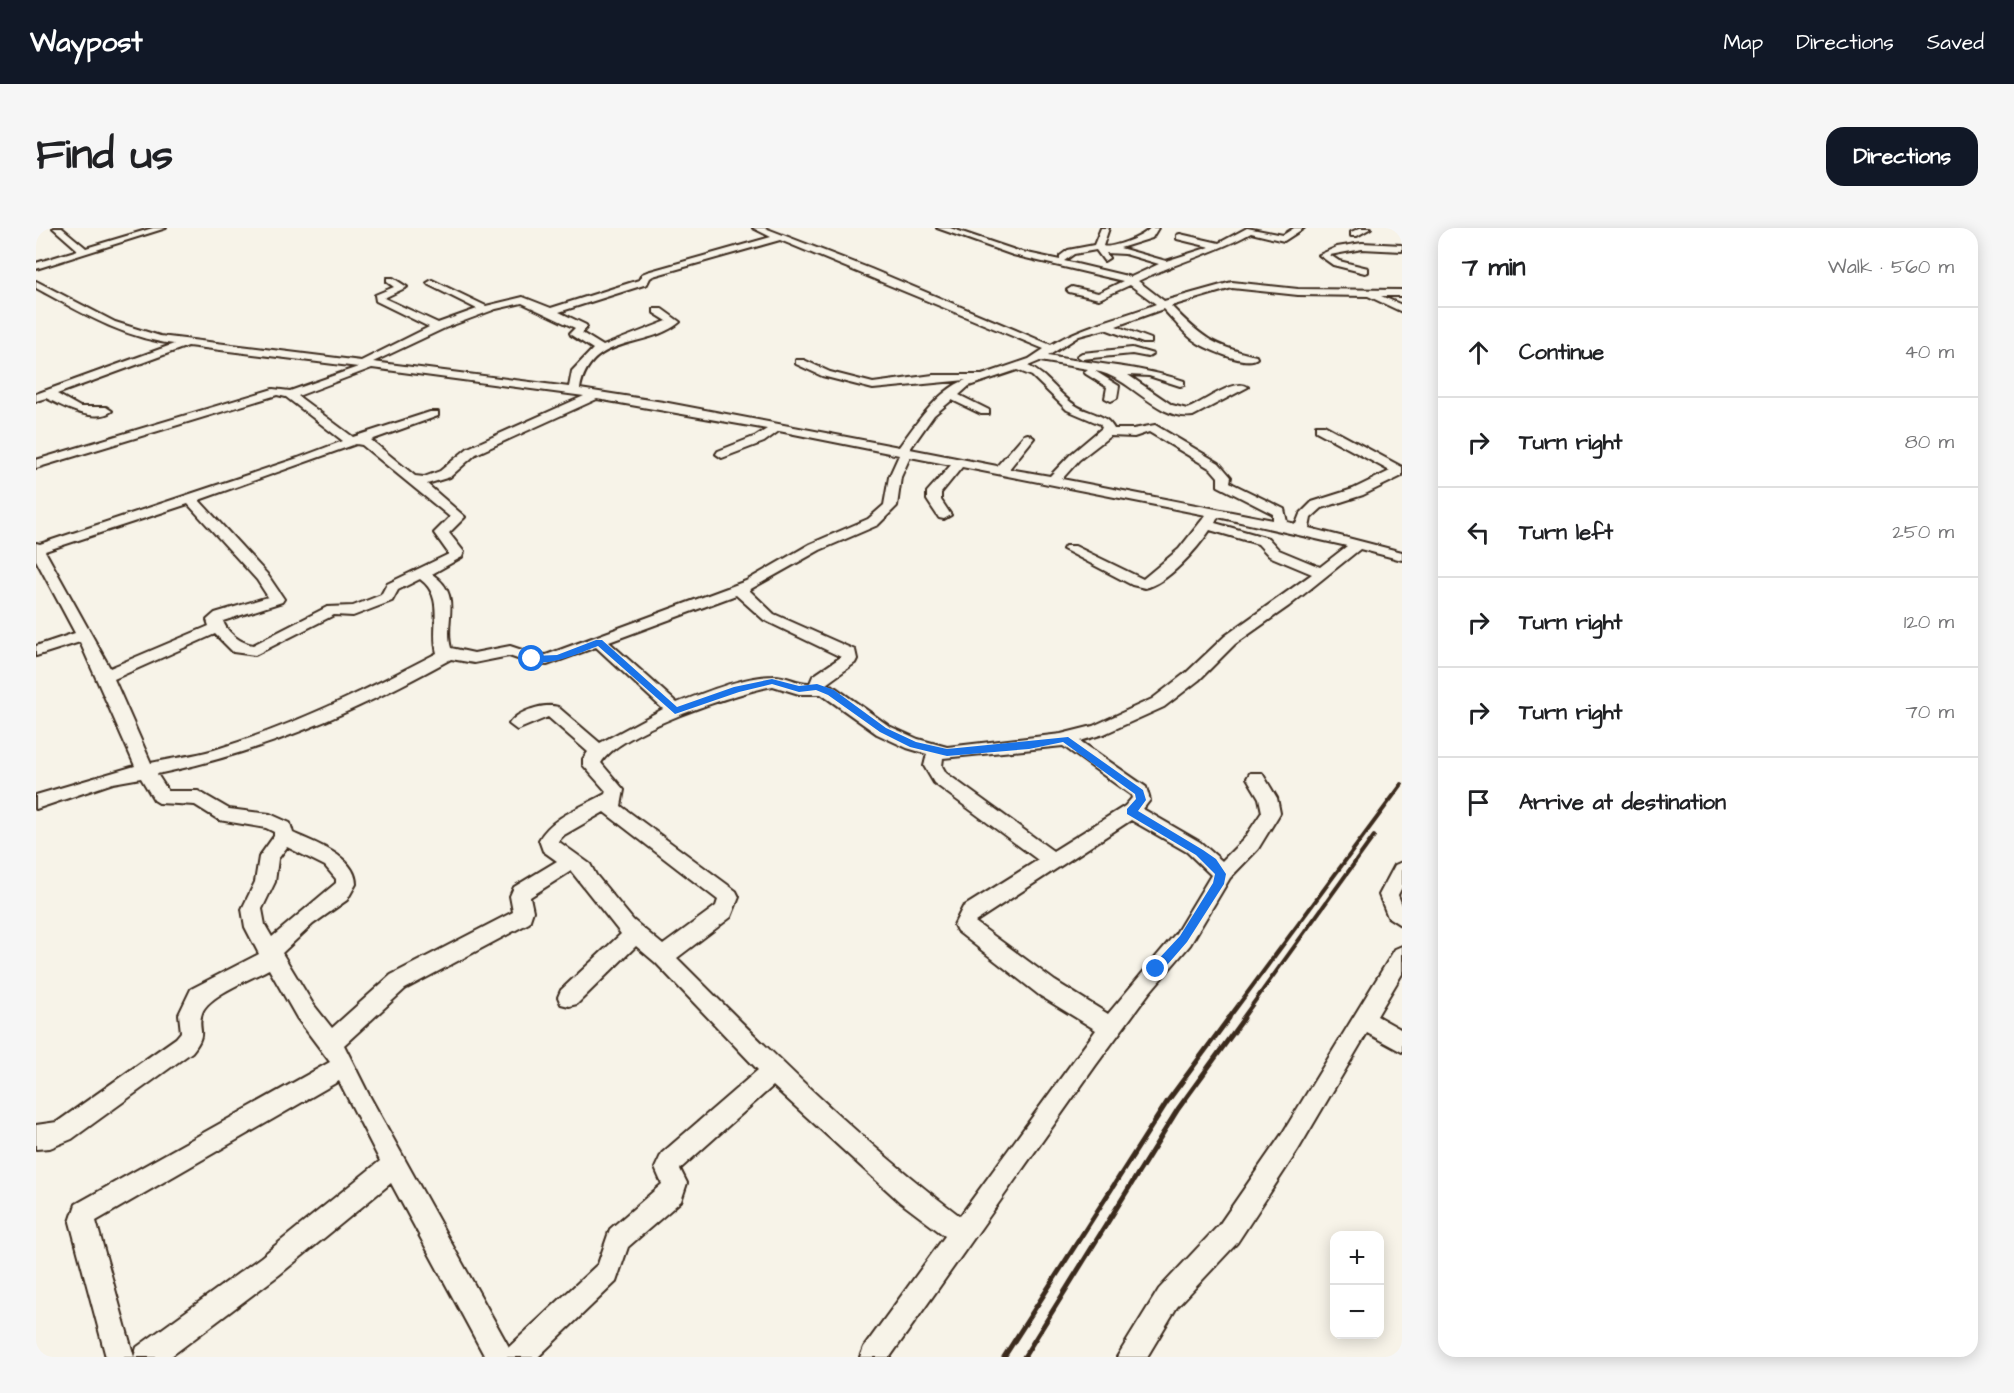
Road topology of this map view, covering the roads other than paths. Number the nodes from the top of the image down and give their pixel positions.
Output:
1 (57, 228) edge
2 (162, 228) edge
3 (758, 228) edge
4 (941, 228) edge
5 (1154, 228) edge
6 (1300, 228) edge
7 (1367, 228) edge
8 (1109, 229) edge
9 (1252, 229) edge
10 (1354, 234) dead end
11 (780, 237) junction
12 (1180, 237) dead end
13 (1220, 246) junction
14 (1402, 248) edge
15 (1104, 249) junction
16 (84, 251) junction
17 (1063, 258) dead end
18 (1167, 264) junction
19 (36, 266) edge
20 (1365, 270) dead end
21 (1116, 274) junction
22 (390, 280) dead end
23 (1132, 280) junction
24 (432, 283) dead end
25 (40, 285) edge
26 (1072, 290) dead end
27 (1363, 292) junction
28 (1402, 293) edge
29 (1164, 305) junction
30 (485, 309) junction
31 (1402, 309) edge
32 (658, 311) dead end
33 (549, 312) junction
34 (1107, 326) junction
35 (439, 328) junction
36 (1147, 341) dead end
37 (185, 343) junction
38 (1052, 349) junction
39 (599, 351) junction
40 (1148, 354) dead end
41 (1039, 358) junction
42 (1252, 358) dead end
43 (800, 362) dead end
44 (1075, 364) junction
45 (367, 366) junction
46 (1017, 366) junction
47 (1113, 370) junction
48 (985, 376) junction
49 (1180, 383) dead end
50 (1242, 387) dead end
51 (574, 392) junction
52 (290, 395) junction
53 (594, 395) junction
54 (950, 395) junction
55 (42, 396) edge
56 (1112, 398) dead end
57 (106, 411) dead end
58 (985, 412) dead end
59 (434, 414) dead end
60 (776, 428) junction
61 (1320, 428) dead end
62 (1106, 432) junction
63 (1028, 438) dead end
64 (355, 440) junction
65 (904, 452) junction
66 (722, 454) dead end
67 (960, 462) junction
68 (36, 464) edge
69 (1002, 470) junction
70 (1401, 472) edge
71 (1054, 480) junction
72 (416, 482) junction
73 (191, 499) junction
74 (1214, 512) junction
75 (944, 515) dead end
76 (1207, 525) junction
77 (1281, 525) junction
78 (1301, 530) junction
79 (1358, 544) junction
80 (36, 549) edge
81 (1070, 549) dead end
82 (1402, 555) edge
83 (420, 572) junction
84 (1323, 573) junction
85 (739, 588) junction
86 (216, 627) junction
87 (84, 635) junction
88 (599, 642) junction
89 (36, 651) edge
90 (445, 654) junction
91 (104, 677) junction
92 (817, 687) junction
93 (675, 711) junction
94 (517, 724) dead end
95 (1065, 739) junction
96 (936, 751) junction
97 (600, 753) junction
98 (146, 771) junction
99 (1256, 778) dead end
100 (615, 797) junction
101 (36, 802) edge
102 (1131, 811) junction
103 (284, 837) junction
104 (1051, 860) junction
105 (572, 861) junction
106 (1402, 870) edge
107 (1221, 874) junction
108 (1402, 918) edge
109 (635, 934) junction
110 (271, 954) junction
111 (1402, 955) edge
112 (663, 957) junction
113 (569, 997) dead end
114 (1362, 1019) junction
115 (1111, 1027) junction
116 (1402, 1042) edge
117 (331, 1043) junction
118 (343, 1067) junction
119 (775, 1070) junction
120 (36, 1137) edge
121 (394, 1164) junction
122 (962, 1233) junction
123 (502, 1356) edge
124 (120, 1357) edge
125 (147, 1357) edge
126 (873, 1357) edge
127 (1131, 1357) edge

1 - 16 street
2 - 16 street
3 - 11 street
4 - 21 street
5 - 15 street
6 - 9 street
7 - 10 street
8 - 15 street
9 - 13 street
11 - 33 street
11 - 38 street
12 - 13 street
13 - 18 street
14 - 20 street
15 - 17 street
15 - 18 street
15 - 21 street
16 - 19 street
18 - 23 street
21 - 23 street
22 - 35 street
23 - 26 street
23 - 29 street
24 - 30 street
25 - 37 street
27 - 28 street
27 - 29 street
27 - 31 street
29 - 34 street
29 - 42 street
30 - 33 street
30 - 35 street
32 - 39 street
33 - 39 street
34 - 36 street
34 - 38 street
35 - 45 street
37 - 45 street
37 - 55 street
38 - 40 street
38 - 41 street
39 - 51 street
41 - 44 street
41 - 46 street
43 - 48 street
44 - 47 street
44 - 56 street
45 - 51 street
45 - 52 street
46 - 48 street
46 - 62 street
47 - 49 street
47 - 50 street
48 - 54 street
51 - 53 street
52 - 64 street
52 - 68 street
53 - 60 street
53 - 72 street
54 - 58 street
54 - 65 street
55 - 57 street
59 - 64 street
60 - 65 street
60 - 66 street
61 - 70 street
62 - 71 street
62 - 77 street
63 - 69 street
64 - 72 street
64 - 73 street
65 - 67 street
65 - 85 street
67 - 69 street
67 - 75 street
69 - 71 street
70 - 78 street
71 - 74 street
72 - 83 street
73 - 80 street
73 - 86 street
74 - 76 street
74 - 77 street
76 - 81 street
76 - 84 street
77 - 78 street
78 - 79 street
79 - 82 street
79 - 84 street
80 - 87 street
83 - 86 street
83 - 90 street
84 - 95 street
85 - 88 street
85 - 92 street
86 - 91 street
87 - 89 street
87 - 91 street
88 - 90 street
88 - 93 street
90 - 98 street
91 - 98 street
92 - 93 street
92 - 96 street
93 - 97 street
94 - 97 street
95 - 96 street
95 - 102 street
96 - 104 street
97 - 100 street
98 - 101 street
98 - 103 street
99 - 107 street
100 - 105 street
100 - 112 street
102 - 104 street
102 - 107 street
103 - 110 street
103 - 110 street
104 - 115 street
105 - 109 street
105 - 117 street
106 - 108 street
107 - 115 street
109 - 112 street
109 - 113 street
110 - 117 street
110 - 120 street
111 - 114 street
112 - 119 street
114 - 116 street
114 - 127 street
115 - 122 street
117 - 118 street
118 - 121 street
118 - 124 street
119 - 122 street
119 - 123 street
121 - 123 street
121 - 125 street
122 - 126 street

